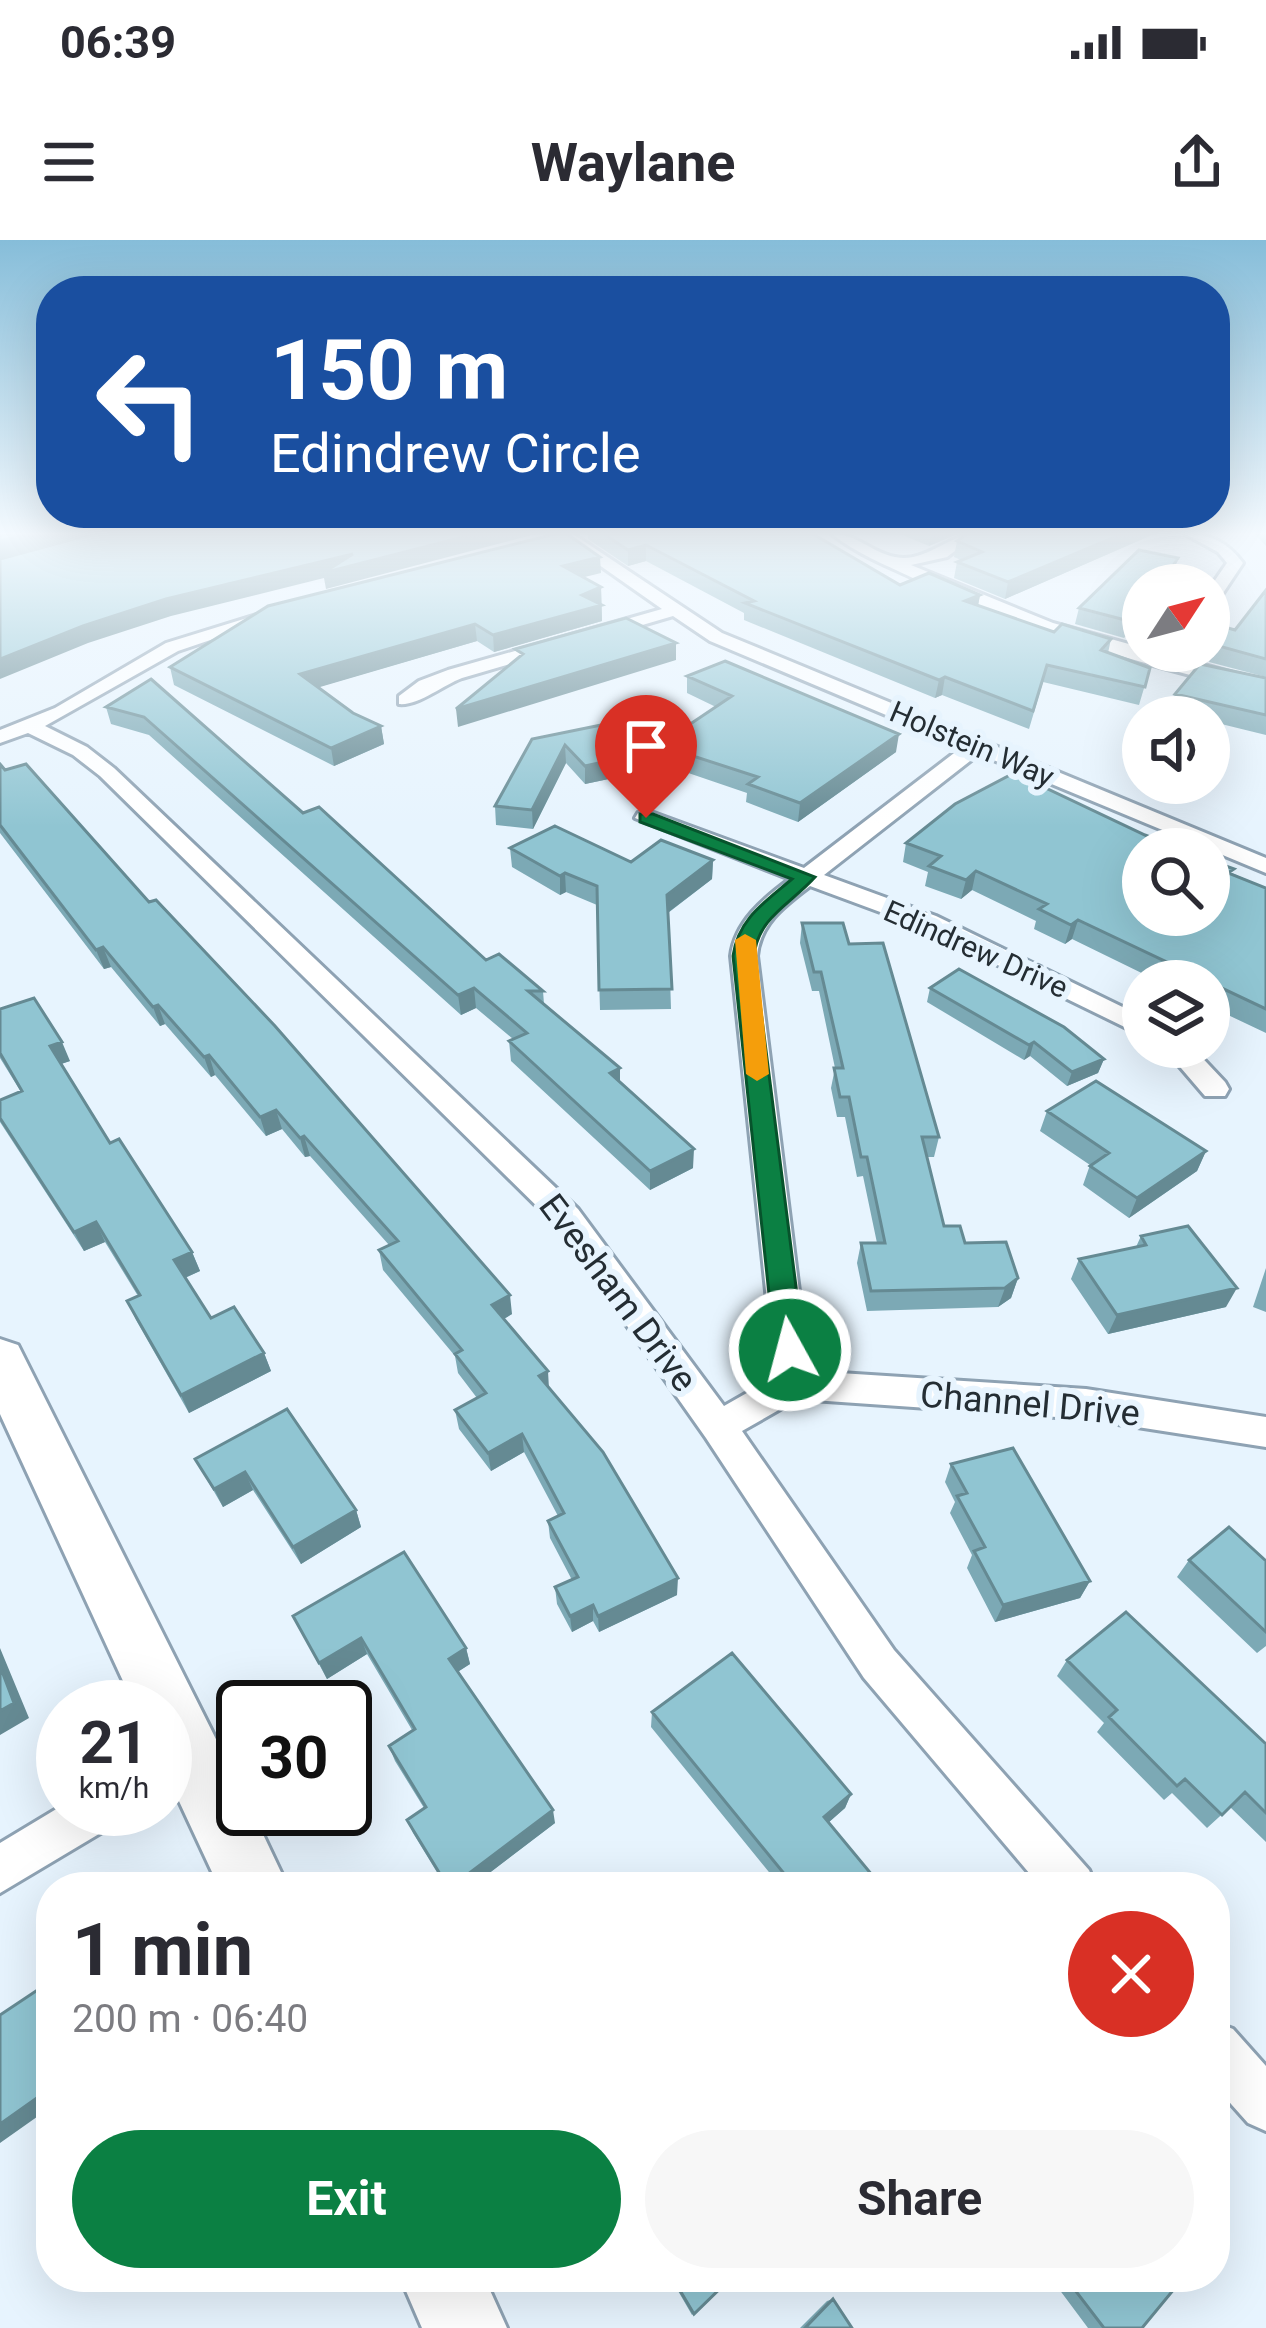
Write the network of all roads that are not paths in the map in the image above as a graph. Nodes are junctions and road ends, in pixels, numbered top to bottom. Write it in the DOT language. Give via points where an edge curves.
graph roads {
  1 [pos="212,631"];
  2 [pos="603,631"];
  3 [pos="707,631"];
  4 [pos="1082,631"];
  5 [pos="1122,644"];
  6 [pos="1213,672"];
  7 [pos="1266,688"];
  8 [pos="406,700"];
  9 [pos="15,731"];
  10 [pos="976,746"];
  11 [pos="646,818"];
  12 [pos="1266,866"];
  13 [pos="805,877"];
  14 [pos="1122,1018"];
  15 [pos="1196,1068"];
  16 [pos="1215,1089"];
  17 [pos="0,1359"];
  18 [pos="794,1384"];
  19 [pos="719,1427"];
  20 [pos="1266,1432"];
  21 [pos="142,1680"];
  22 [pos="192,1785"];
  23 [pos="55,1836"];
  24 [pos="0,1870"];
  25 [pos="245,1872"];
  26 [pos="1059,1872"];
  27 [pos="1230,2064"];
  28 [pos="1266,2104"];
  29 [pos="448,2292"];
  30 [pos="465,2328"];
  1 -- 9 [label="street"];
  2 -- 8 [label="street" via="455,674"];
  3 -- 10 [label="street, Holstein Way"];
  4 -- 5 [label="street"];
  6 -- 7 [label="street"];
  9 -- 19 [label="street, Evesham Drive" via="80,751 107,772 540,1188"];
  10 -- 12 [label="street, Holstein Way"];
  10 -- 13 [label="street"];
  11 -- 13 [label="street, Edindrew Drive"];
  13 -- 14 [label="street, Edindrew Drive" via="944,929"];
  13 -- 18 [label="street" via="756,920 743,956"];
  15 -- 16 [label="street"];
  17 -- 21 [label="main road"];
  18 -- 19 [label="street"];
  18 -- 20 [label="street, Channel Drive" via="1086,1404"];
  19 -- 26 [label="street, Evesham Drive" via="879,1664"];
  22 -- 25 [label="main road"];
  23 -- 24 [label="street"];
  27 -- 28 [label="street"];
  29 -- 30 [label="main road"];
}
